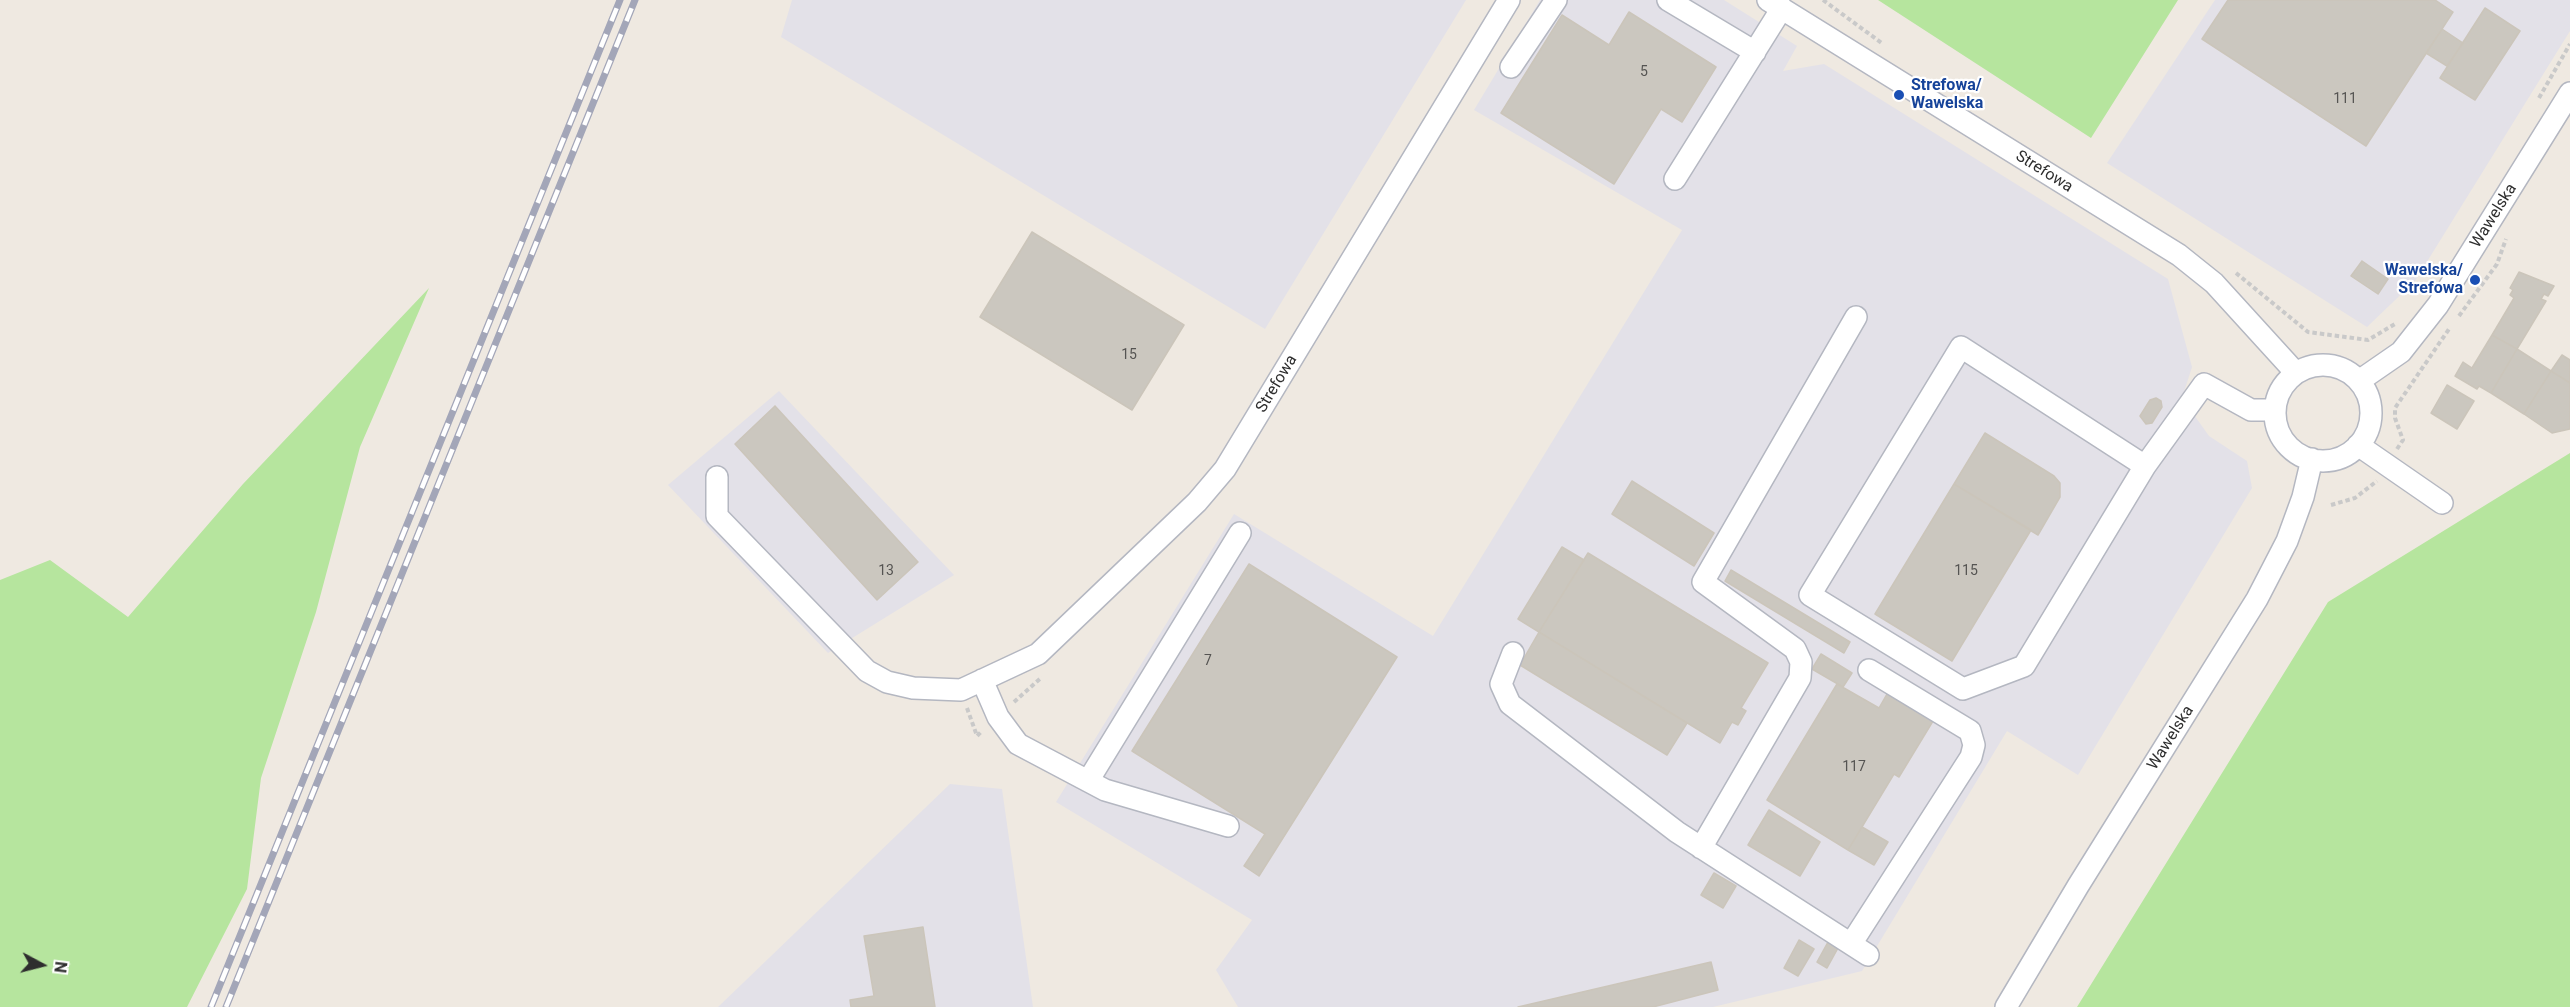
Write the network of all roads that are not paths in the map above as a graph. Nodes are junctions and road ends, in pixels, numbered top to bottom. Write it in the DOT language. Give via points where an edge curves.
graph roads {
  1 [pos="1509,0"];
  2 [pos="1556,0"];
  3 [pos="1668,0"];
  4 [pos="1775,4"];
  5 [pos="1755,52"];
  6 [pos="1511,67"];
  7 [pos="2570,93"];
  8 [pos="1675,179"];
  9 [pos="1856,317"];
  10 [pos="2296,373"];
  11 [pos="2359,381"];
  12 [pos="2275,411"];
  13 [pos="2358,445"];
  14 [pos="2312,459"];
  15 [pos="2145,466"];
  16 [pos="717,477"];
  17 [pos="2442,503"];
  18 [pos="1240,533"];
  19 [pos="1513,653"];
  20 [pos="1869,670"];
  21 [pos="982,680"];
  22 [pos="1088,781"];
  23 [pos="1228,826"];
  24 [pos="1701,848"];
  25 [pos="2006,1007"];
  1 -- 21 [label="street, Strefowa" via="1226,469 1197,502 1038,654"];
  2 -- 6 [label="street"];
  3 -- 5 [label="street"];
  4 -- 5 [label="street"];
  4 -- 10 [label="street, Strefowa" via="2179,255 2214,283"];
  5 -- 8 [label="street"];
  7 -- 11 [label="street, Wawelska" via="2438,305 2401,352"];
  9 -- 24 [label="street" via="1702,582 1795,649 1802,662 1800,678"];
  10 -- 11 [label="street" via="2329,365"];
  10 -- 12 [label="street" via="2284,384"];
  11 -- 13 [label="street" via="2368,398 2370,418"];
  12 -- 14 [label="street" via="2285,442"];
  12 -- 15 [label="street" via="2251,410 2204,384"];
  13 -- 14 [label="street" via="2341,457"];
  13 -- 17 [label="street"];
  14 -- 25 [label="street, Wawelska" via="2287,541 2257,599"];
  15 -- 15 [label="street" via="1961,347 1810,595 1963,689 2024,666"];
  16 -- 21 [label="street, Strefowa" via="717,516 867,671 887,682 913,688 961,690"];
  18 -- 22 [label="street"];
  19 -- 24 [label="street" via="1501,684 1510,704"];
  20 -- 24 [label="street" via="1970,731 1974,746 1859,949"];
  21 -- 22 [label="street" via="998,717 1018,744"];
  22 -- 23 [label="street" via="1105,790"];
}
